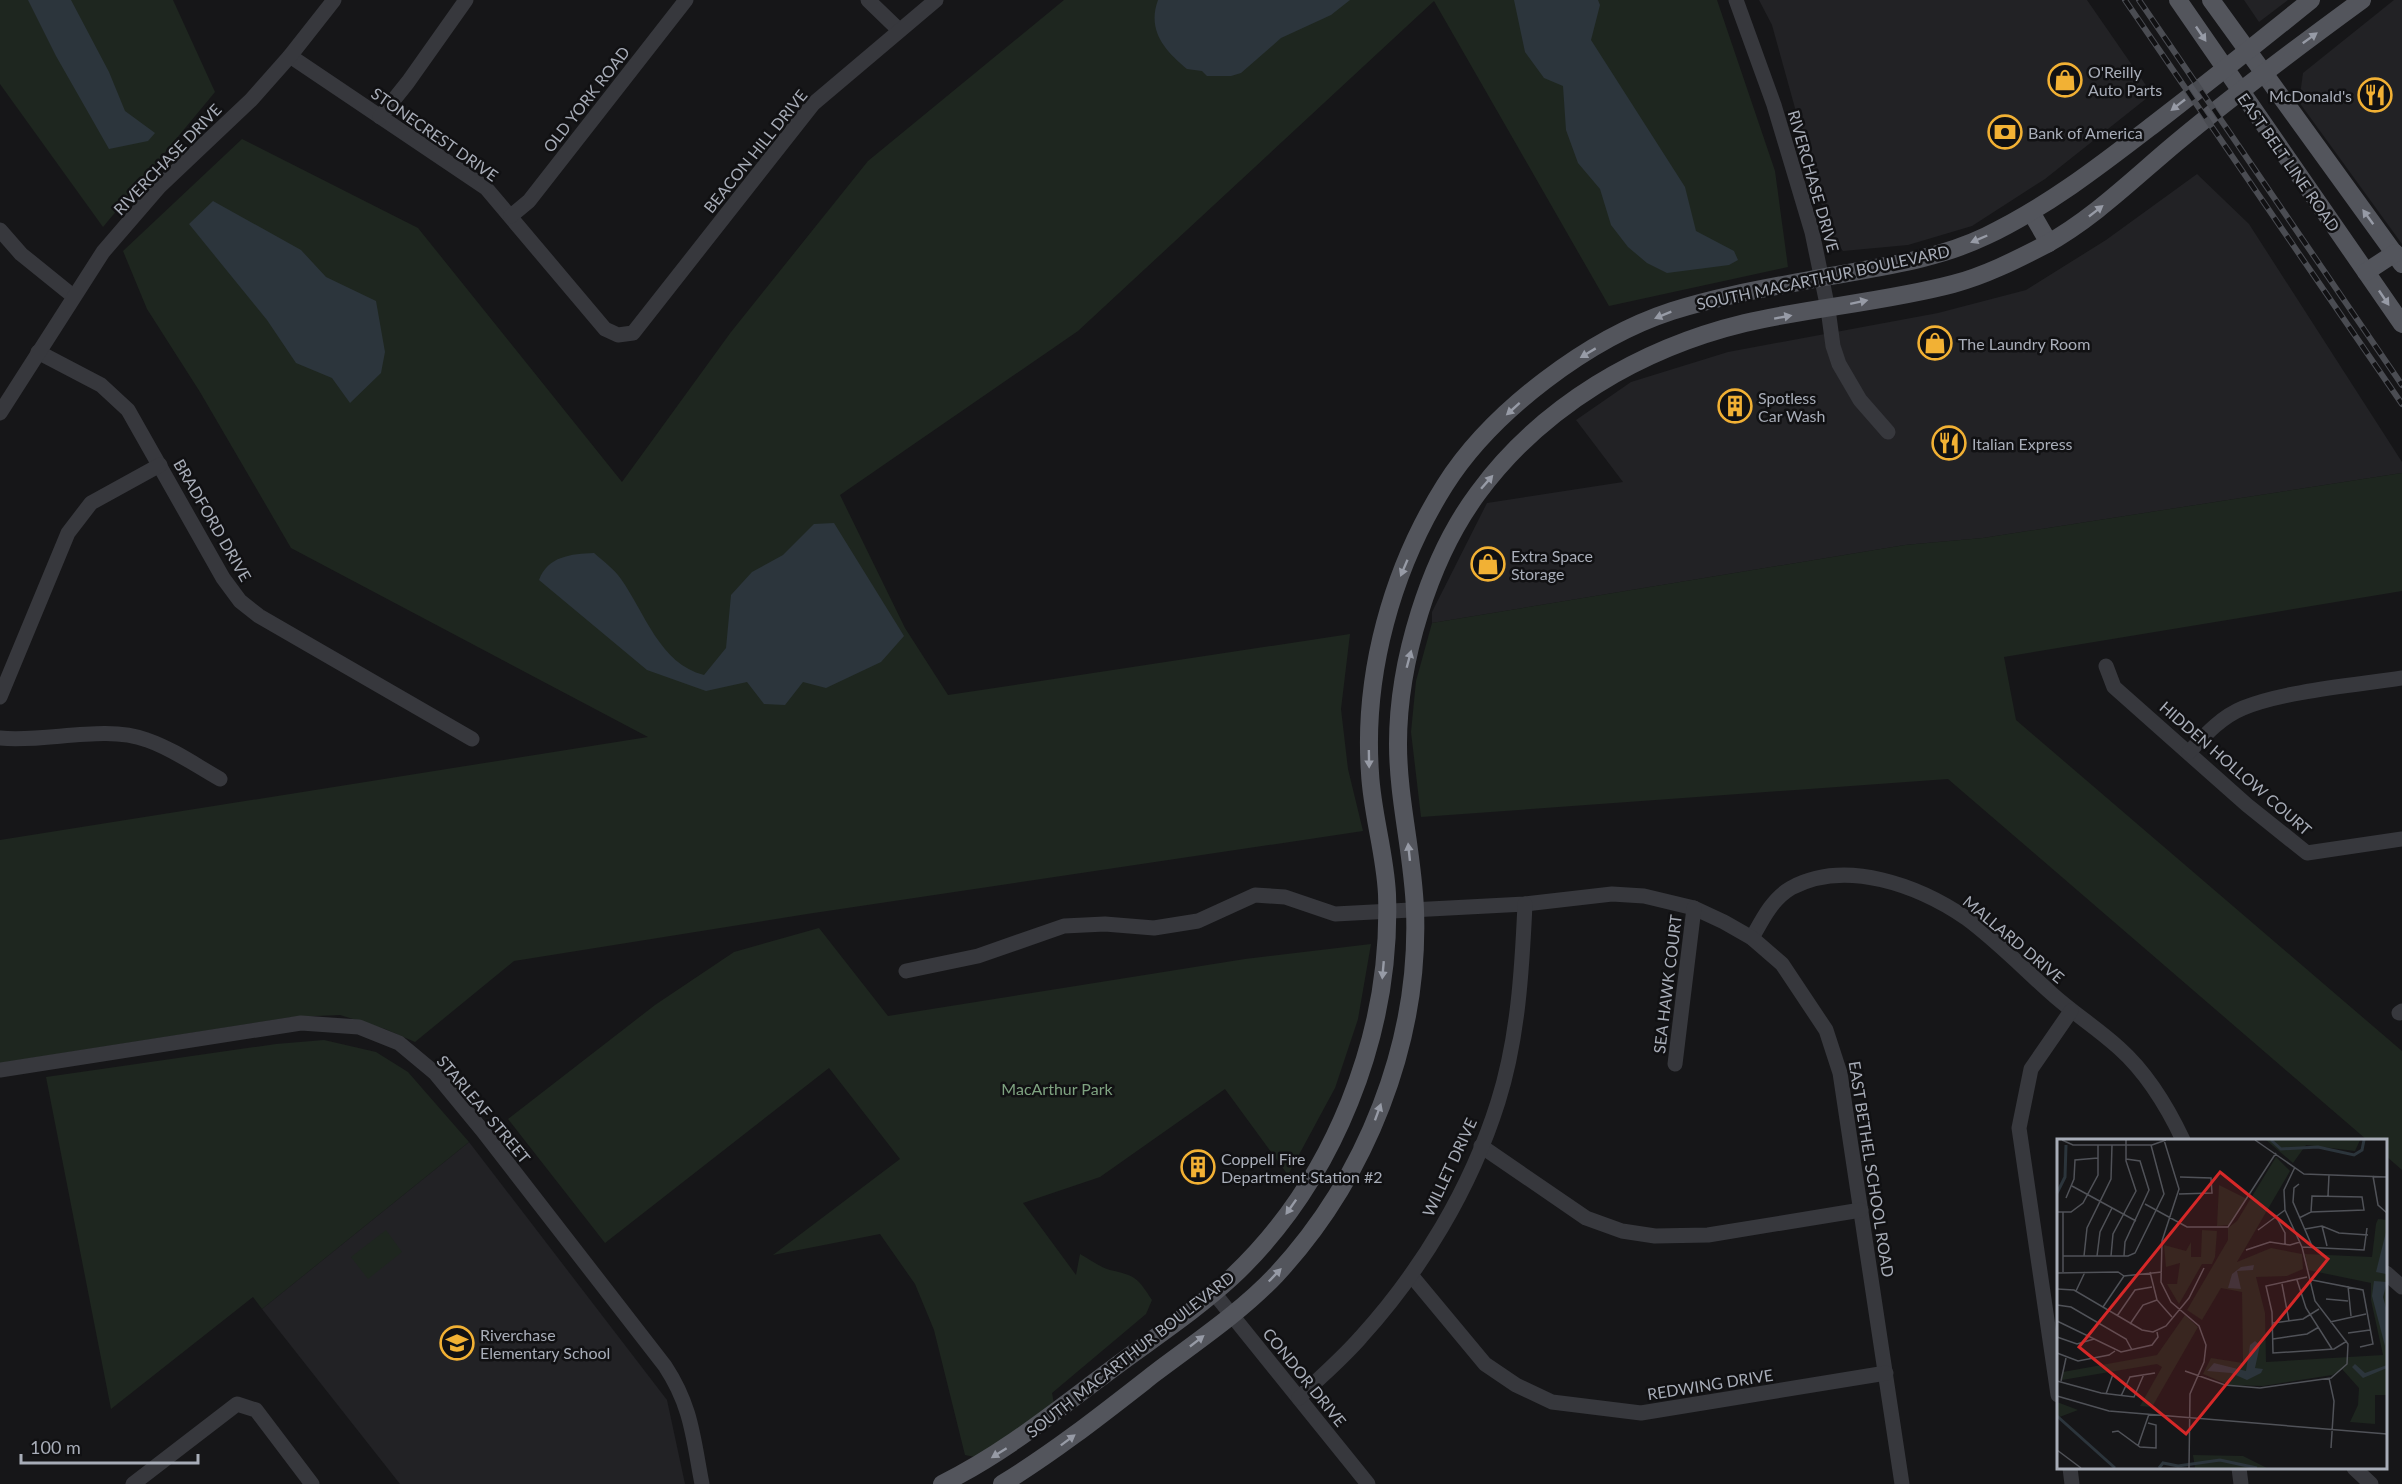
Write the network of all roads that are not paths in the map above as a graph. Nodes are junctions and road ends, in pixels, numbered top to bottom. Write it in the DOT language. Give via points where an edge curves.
graph roads {
  1 [pos="334,0"];
  2 [pos="466,0"];
  3 [pos="686,0"];
  4 [pos="868,0"];
  5 [pos="936,0"];
  6 [pos="1736,0"];
  7 [pos="2178,0"];
  8 [pos="2211,0"];
  9 [pos="2311,0"];
  10 [pos="2362,0"];
  11 [pos="899,30"];
  12 [pos="2247,51"];
  13 [pos="290,56"];
  14 [pos="2224,69"];
  15 [pos="2263,74"];
  16 [pos="2239,92"];
  17 [pos="380,117"];
  18 [pos="2031,212"];
  19 [pos="511,216"];
  20 [pos="0,230"];
  21 [pos="2049,243"];
  22 [pos="2398,259"];
  23 [pos="2366,272"];
  24 [pos="1821,278"];
  25 [pos="73,296"];
  26 [pos="1828,309"];
  27 [pos="2402,324"];
  28 [pos="618,335"];
  29 [pos="38,352"];
  30 [pos="1558,372"];
  31 [pos="1578,397"];
  32 [pos="0,413"];
  33 [pos="1888,432"];
  34 [pos="160,465"];
  35 [pos="2106,666"];
  36 [pos="2402,678"];
  37 [pos="0,697"];
  38 [pos="0,738"];
  39 [pos="472,739"];
  40 [pos="2189,752"];
  41 [pos="220,779"];
  42 [pos="2402,839"];
  43 [pos="1525,904"];
  44 [pos="1694,908"];
  45 [pos="1415,910"];
  46 [pos="1387,911"];
  47 [pos="1752,938"];
  48 [pos="906,971"];
  49 [pos="2071,1011"];
  50 [pos="1675,1064"];
  51 [pos="0,1070"];
  52 [pos="2182,1139"];
  53 [pos="1481,1146"];
  54 [pos="1861,1210"];
  55 [pos="1411,1275"];
  56 [pos="2387,1275"];
  57 [pos="2402,1287"];
  58 [pos="1214,1293"];
  59 [pos="1232,1315"];
  60 [pos="1886,1373"];
  61 [pos="2057,1388"];
  62 [pos="1299,1398"];
  63 [pos="2070,1469"];
  64 [pos="2239,1469"];
  65 [pos="2356,1469"];
  66 [pos="133,1484"];
  67 [pos="312,1484"];
  68 [pos="702,1484"];
  69 [pos="942,1484"];
  70 [pos="1002,1484"];
  71 [pos="1368,1484"];
  72 [pos="1902,1484"];
  73 [pos="2072,1484"];
  74 [pos="2241,1484"];
  75 [pos="2372,1484"];
  1 -- 13 [label="street, RIVERCHASE DRIVE"];
  2 -- 17 [label="street"];
  3 -- 19 [label="street, OLD YORK ROAD" via="529,201"];
  4 -- 11 [label="street"];
  5 -- 11 [label="street, BEACON HILL DRIVE"];
  6 -- 24 [label="street, RIVERCHASE DRIVE" via="1774,105 1812,232"];
  7 -- 14 [label="main road, EAST BELT LINE ROAD, one-way"];
  8 -- 12 [label="main road, EAST BELT LINE ROAD"];
  9 -- 12 [label="main road, SOUTH MACARTHUR BOULEVARD"];
  15 -- 10 [label="main road, SOUTH MACARTHUR BOULEVARD, one-way"];
  11 -- 28 [label="street, BEACON HILL DRIVE" via="813,104 633,333"];
  12 -- 14 [label="main road, SOUTH MACARTHUR BOULEVARD"];
  12 -- 15 [label="main road, EAST BELT LINE ROAD"];
  13 -- 17 [label="street, STONECREST DRIVE"];
  13 -- 25 [label="street, RIVERCHASE DRIVE" via="159,187 103,252"];
  14 -- 16 [label="main road, EAST BELT LINE ROAD"];
  14 -- 18 [label="main road, SOUTH MACARTHUR BOULEVARD, one-way" via="2113,156"];
  15 -- 16 [label="main road, SOUTH MACARTHUR BOULEVARD"];
  22 -- 15 [label="main road, EAST BELT LINE ROAD, one-way"];
  21 -- 16 [label="main road, SOUTH MACARTHUR BOULEVARD, one-way" via="2096,212"];
  16 -- 23 [label="main road, EAST BELT LINE ROAD"];
  17 -- 19 [label="street, STONECREST DRIVE" via="486,188"];
  18 -- 21 [label="main road"];
  18 -- 24 [label="main road, SOUTH MACARTHUR BOULEVARD, one-way" via="1947,252"];
  19 -- 28 [label="street, STONECREST DRIVE" via="605,328"];
  20 -- 25 [label="street" via="29,262"];
  26 -- 21 [label="main road, SOUTH MACARTHUR BOULEVARD, one-way" via="1950,285"];
  22 -- 23 [label="main road"];
  23 -- 27 [label="main road, EAST BELT LINE ROAD, one-way"];
  24 -- 26 [label="street, RIVERCHASE DRIVE"];
  24 -- 30 [label="main road, SOUTH MACARTHUR BOULEVARD, one-way" via="1717,298 1665,313 1605,342"];
  25 -- 29 [label="street, RIVERCHASE DRIVE"];
  31 -- 26 [label="main road, SOUTH MACARTHUR BOULEVARD, one-way" via="1631,365 1688,340 1747,323"];
  26 -- 33 [label="street, RIVERCHASE DRIVE" via="1839,364 1860,399"];
  29 -- 32 [label="street, RIVERCHASE DRIVE"];
  29 -- 34 [label="street, BRADFORD DRIVE" via="81,372 115,396 128,410"];
  30 -- 31 [label="main road"];
  30 -- 46 [label="main road, SOUTH MACARTHUR BOULEVARD, one-way" via="1490,430 1446,483 1394,594 1372,686 1369,730 1370,777"];
  45 -- 31 [label="main road, SOUTH MACARTHUR BOULEVARD, one-way" via="1398,747 1404,677 1426,595 1460,521 1479,491 1527,437"];
  34 -- 37 [label="street" via="91,503 68,533"];
  34 -- 39 [label="street, BRADFORD DRIVE" via="240,601 259,616"];
  35 -- 40 [label="street, HIDDEN HOLLOW COURT" via="2114,687"];
  36 -- 40 [label="street" via="2279,698 2242,708 2212,727"];
  38 -- 41 [label="street" via="87,735 146,739"];
  40 -- 42 [label="street, HIDDEN HOLLOW COURT" via="2307,853"];
  43 -- 44 [label="street, EAST BETHEL SCHOOL ROAD" via="1612,894 1644,896"];
  43 -- 45 [label="street, EAST BETHEL SCHOOL ROAD"];
  43 -- 53 [label="street, WILLET DRIVE" via="1522,974 1513,1031 1498,1101"];
  44 -- 47 [label="street, EAST BETHEL SCHOOL ROAD"];
  44 -- 50 [label="street, SEA HAWK COURT"];
  45 -- 46 [label="street, EAST BETHEL SCHOOL ROAD"];
  59 -- 45 [label="main road, SOUTH MACARTHUR BOULEVARD, one-way" via="1273,1278 1310,1235 1343,1189 1367,1140 1391,1076 1409,1011"];
  46 -- 48 [label="street, EAST BETHEL SCHOOL ROAD" via="1335,914 1285,897 1255,896 1198,921 1155,928 1064,926 978,956"];
  46 -- 58 [label="main road, SOUTH MACARTHUR BOULEVARD, one-way" via="1381,999 1357,1081 1338,1128 1280,1221 1252,1256"];
  47 -- 49 [label="street, MALLARD DRIVE" via="1768,908 1790,888 1823,876 1898,883 1967,919"];
  47 -- 54 [label="street, EAST BETHEL SCHOOL ROAD" via="1782,964 1826,1030 1840,1073"];
  49 -- 52 [label="street, MALLARD DRIVE" via="2118,1047 2143,1073"];
  49 -- 61 [label="street" via="2031,1069 2019,1128"];
  51 -- 68 [label="street, STARLEAF STREET" via="301,1023 359,1027 399,1043 435,1073 482,1130 665,1366 689,1412"];
  53 -- 54 [label="street" via="1586,1218 1622,1232 1708,1235"];
  53 -- 55 [label="street, WILLET DRIVE" via="1446,1219"];
  54 -- 60 [label="street, EAST BETHEL SCHOOL ROAD"];
  55 -- 60 [label="street, REDWING DRIVE" via="1485,1364 1552,1402 1641,1413"];
  55 -- 62 [label="street, WILLET DRIVE" via="1361,1338"];
  56 -- 57 [label="street"];
  58 -- 59 [label="street, CONDOR DRIVE"];
  58 -- 69 [label="main road, SOUTH MACARTHUR BOULEVARD, one-way" via="1002,1452"];
  59 -- 62 [label="street, CONDOR DRIVE"];
  70 -- 59 [label="main road, SOUTH MACARTHUR BOULEVARD, one-way"];
  60 -- 72 [label="street, EAST BETHEL SCHOOL ROAD"];
  62 -- 71 [label="street, CONDOR DRIVE"];
  63 -- 73 [label="street"];
  64 -- 74 [label="street"];
  65 -- 75 [label="street"];
  66 -- 67 [label="street" via="237,1404 256,1410"];
}
